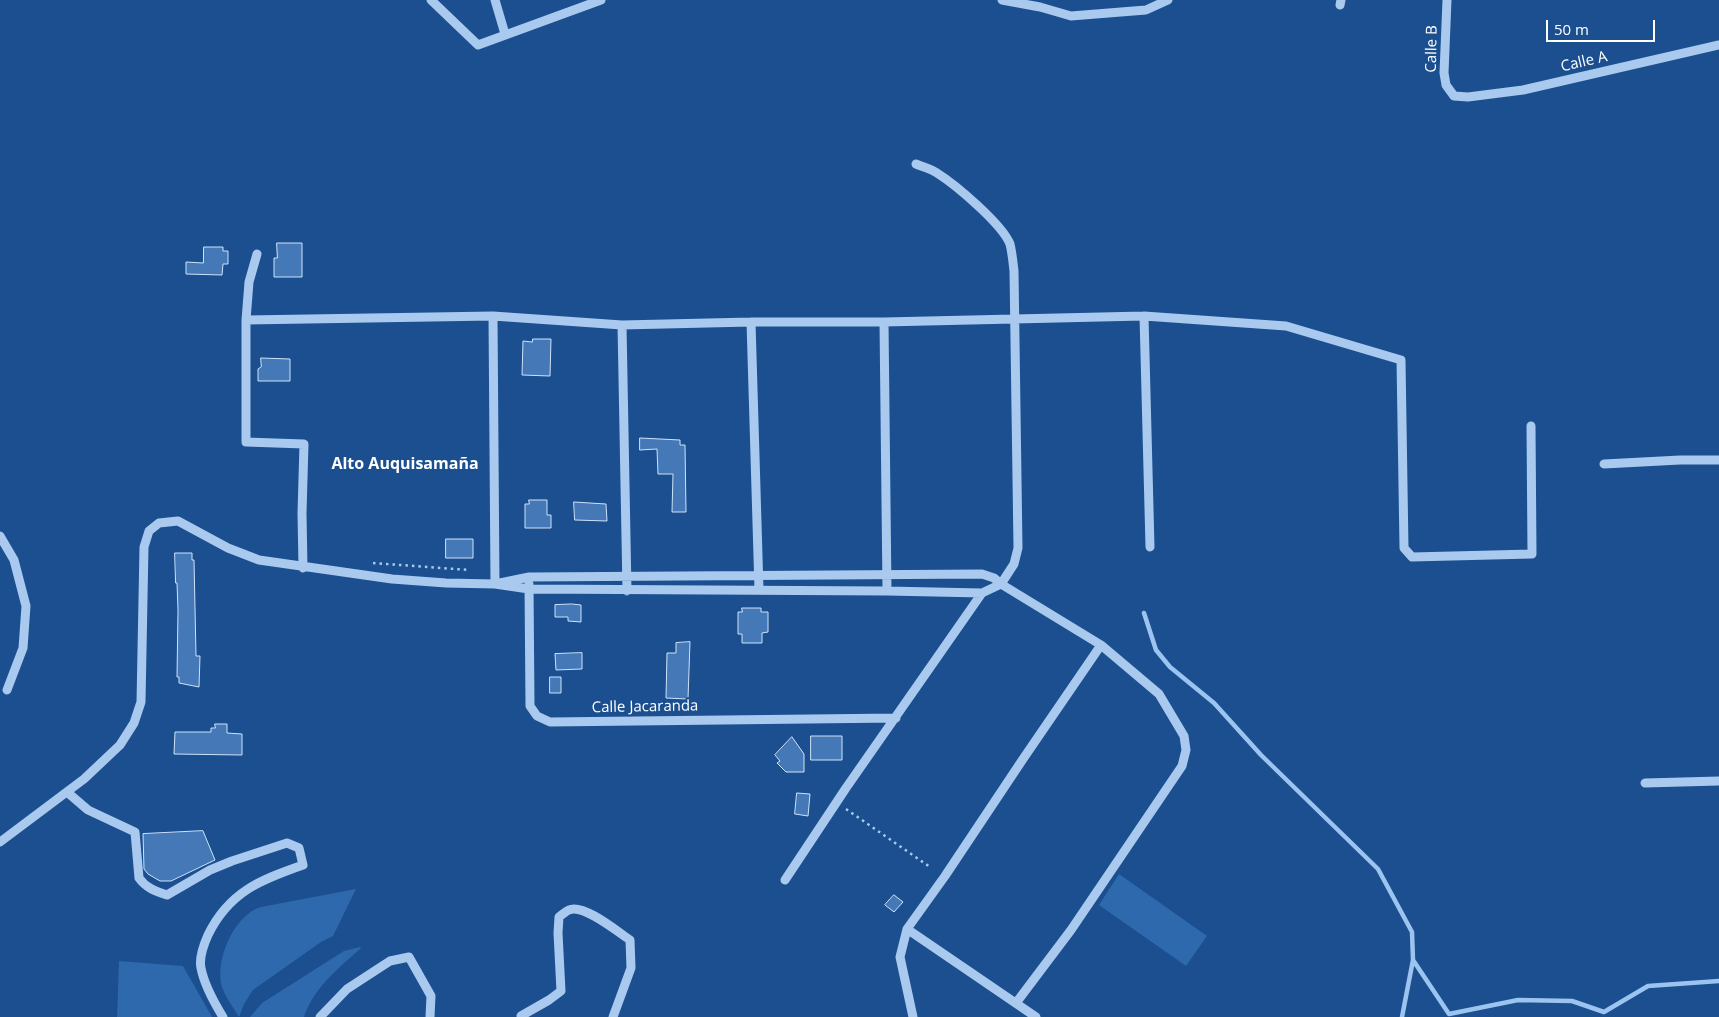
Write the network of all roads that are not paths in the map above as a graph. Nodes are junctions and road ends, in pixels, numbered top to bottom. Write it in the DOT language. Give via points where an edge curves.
graph roads {
  1 [pos="431,0"];
  2 [pos="495,0"];
  3 [pos="601,0"];
  4 [pos="1002,0"];
  5 [pos="1168,0"];
  6 [pos="1447,0"];
  7 [pos="504,34"];
  8 [pos="1719,45"];
  9 [pos="1454,96"];
  10 [pos="916,164"];
  11 [pos="257,254"];
  12 [pos="493,316"];
  13 [pos="1144,316"];
  14 [pos="246,320"];
  15 [pos="1014,320"];
  16 [pos="751,322"];
  17 [pos="884,322"];
  18 [pos="622,325"];
  19 [pos="1531,426"];
  20 [pos="1719,460"];
  21 [pos="1604,464"];
  22 [pos="0,536"];
  23 [pos="1150,547"];
  24 [pos="304,568"];
  25 [pos="886,574"];
  26 [pos="627,576"];
  27 [pos="758,576"];
  28 [pos="529,577"];
  29 [pos="494,584"];
  30 [pos="1001,584"];
  31 [pos="529,589"];
  32 [pos="627,590"];
  33 [pos="759,590"];
  34 [pos="888,591"];
  35 [pos="982,593"];
  36 [pos="1102,645"];
  37 [pos="7,690"];
  38 [pos="896,718"];
  39 [pos="1719,781"];
  40 [pos="1644,783"];
  41 [pos="68,792"];
  42 [pos="0,842"];
  43 [pos="785,880"];
  44 [pos="908,930"];
  45 [pos="1016,1003"];
  46 [pos="521,1016"];
  47 [pos="223,1017"];
  48 [pos="320,1017"];
  49 [pos="430,1017"];
  50 [pos="612,1017"];
  51 [pos="914,1017"];
  52 [pos="1036,1017"];
  1 -- 7 [label="street" via="478,45"];
  2 -- 7 [label="street"];
  3 -- 7 [label="street"];
  4 -- 5 [label="street" via="1071,16 1146,10"];
  6 -- 9 [label="street, Calle B" via="1444,73 1446,85"];
  8 -- 9 [label="street, Calle A" via="1523,90"];
  10 -- 15 [label="street" via="937,173 964,194 994,222 1009,242 1014,271"];
  11 -- 14 [label="street" via="249,282"];
  12 -- 14 [label="street"];
  12 -- 18 [label="street"];
  12 -- 29 [label="street"];
  13 -- 15 [label="street"];
  13 -- 19 [label="street" via="1286,326 1401,360 1404,548 1412,557 1532,554"];
  13 -- 23 [label="street"];
  14 -- 24 [label="street" via="246,442 304,444"];
  15 -- 17 [label="street"];
  15 -- 30 [label="street" via="1018,548 1014,564"];
  16 -- 17 [label="street"];
  16 -- 18 [label="street"];
  16 -- 27 [label="street"];
  17 -- 25 [label="street"];
  18 -- 26 [label="street"];
  20 -- 21 [label="street"];
  22 -- 37 [label="street" via="14,560 26,606 23,648"];
  24 -- 29 [label="street" via="392,579"];
  24 -- 41 [label="street" via="259,560 178,522 160,523 149,531 144,547 141,702 134,723 120,745"];
  25 -- 27 [label="street"];
  25 -- 30 [label="street" via="982,574"];
  25 -- 34 [label="street"];
  26 -- 27 [label="street"];
  26 -- 28 [label="street"];
  26 -- 32 [label="street"];
  27 -- 33 [label="street"];
  28 -- 29 [label="street"];
  28 -- 31 [label="street, Calle Jacaranda"];
  29 -- 31 [label="street"];
  30 -- 35 [label="street"];
  30 -- 36 [label="street"];
  31 -- 32 [label="street"];
  31 -- 38 [label="street, Calle Jacaranda" via="530,706 537,716 550,722"];
  32 -- 33 [label="street"];
  33 -- 34 [label="street"];
  34 -- 35 [label="street"];
  35 -- 38 [label="street"];
  36 -- 44 [label="street"];
  36 -- 45 [label="street" via="1159,694 1184,736 1186,750 1182,766 1142,826"];
  38 -- 43 [label="street"];
  39 -- 40 [label="street"];
  41 -- 42 [label="street"];
  41 -- 47 [label="street" via="88,810 135,832 139,878 152,890 167,895 232,861 287,844 299,848 303,865 269,877 238,894 214,924 204,945 200,967"];
  44 -- 45 [label="street"];
  44 -- 51 [label="street" via="900,957"];
  45 -- 52 [label="street"];
  46 -- 50 [label="street" via="561,991 559,917 570,909 578,909 592,914 630,940 631,968"];
  48 -- 49 [label="street" via="347,989 390,961 410,957 431,996"];
}
